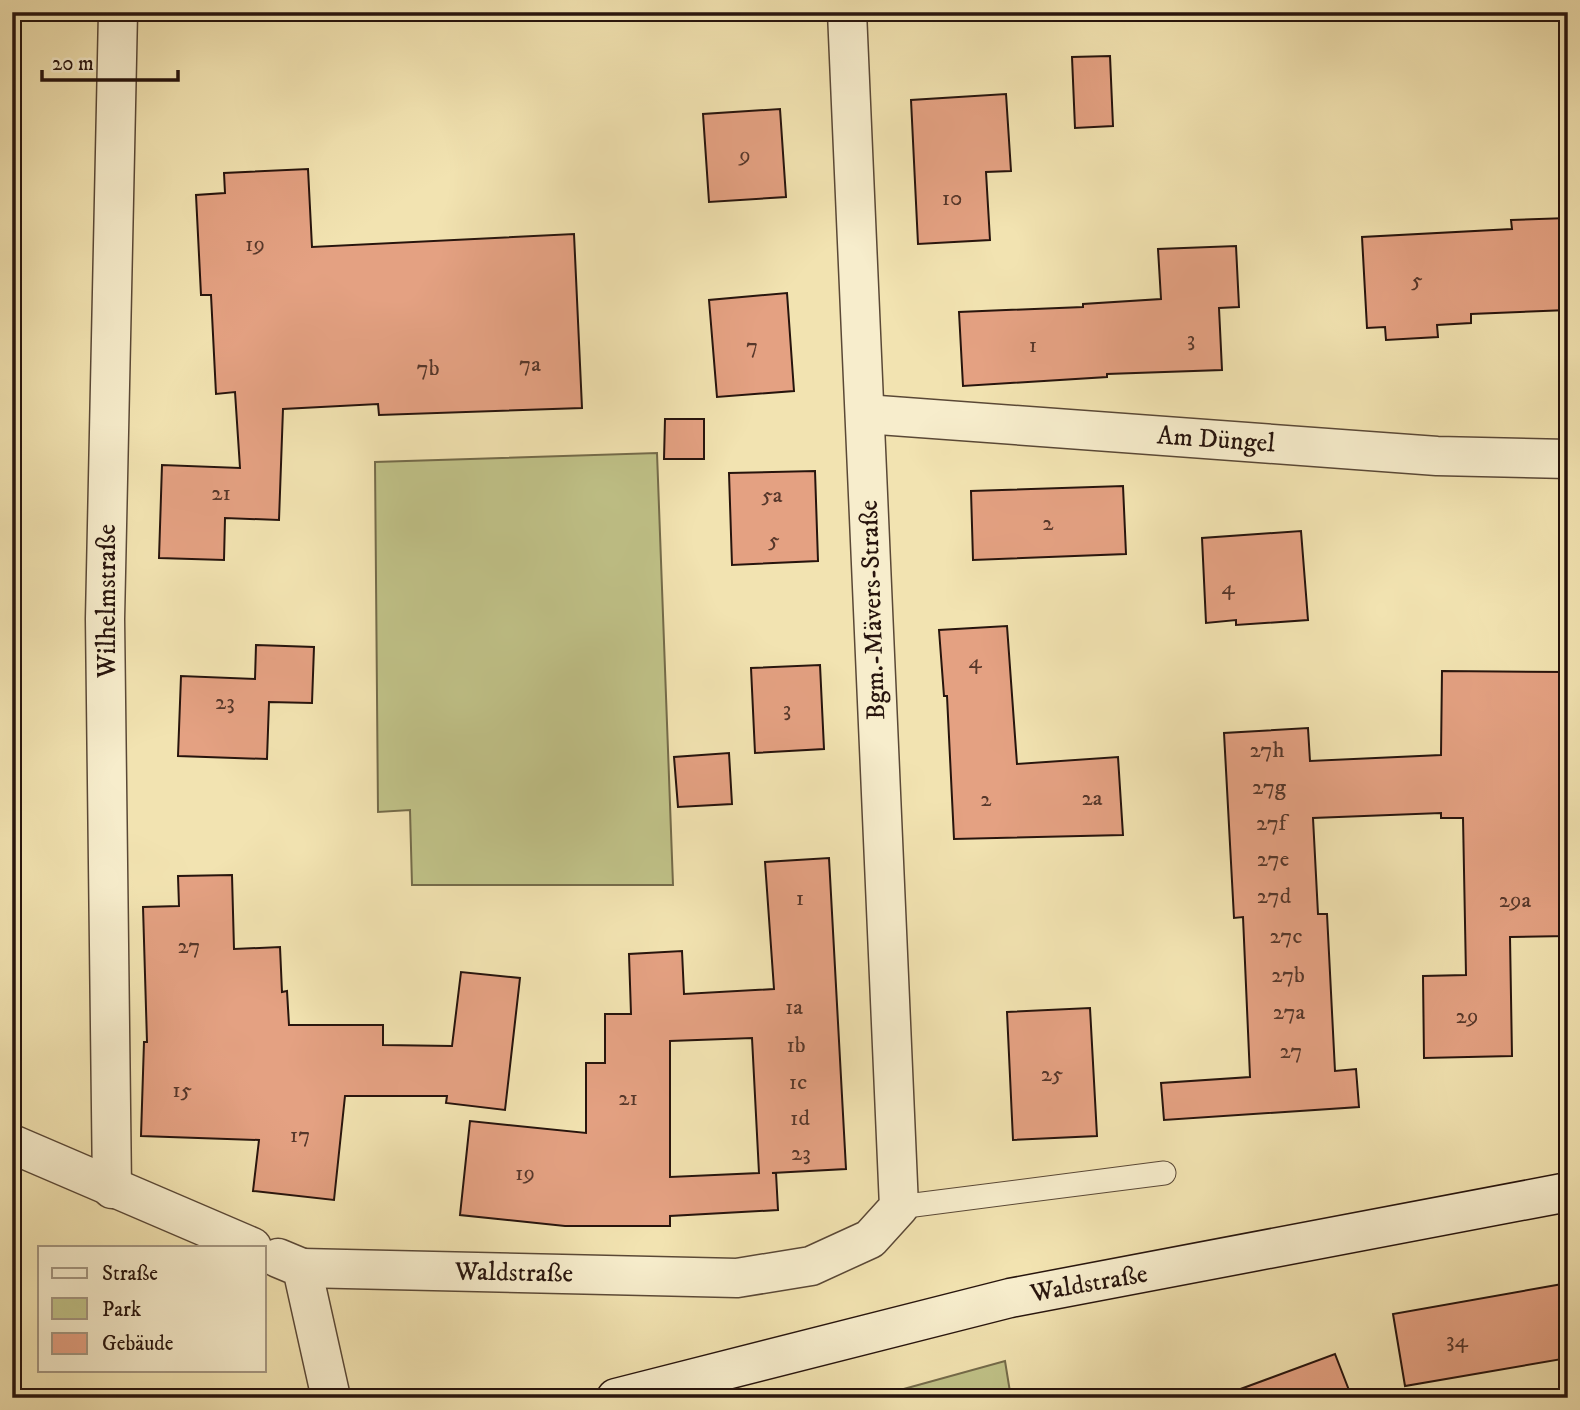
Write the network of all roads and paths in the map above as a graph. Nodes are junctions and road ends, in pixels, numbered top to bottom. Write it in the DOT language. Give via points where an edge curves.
graph roads {
  1 [pos="118,12"];
  2 [pos="847,12"];
  3 [pos="865,414"];
  4 [pos="1568,460"];
  5 [pos="12,1144"];
  6 [pos="1164,1173"];
  7 [pos="112,1189"];
  8 [pos="1568,1192"];
  9 [pos="899,1207"];
  10 [pos="250,1246"];
  11 [pos="266,1253"];
  12 [pos="302,1268"];
  13 [pos="331,1398"];
  14 [pos="616,1398"];
  1 -- 7 [label="street, Wilhelmstraße" via="105,619"];
  2 -- 3 [label="street, Bgm.-Mävers-Straße"];
  3 -- 4 [label="street, Am Düngel" via="1437,456"];
  3 -- 9 [label="street, Bgm.-Mävers-Straße"];
  5 -- 7 [label="street"];
  6 -- 9 [label="lane"];
  7 -- 10 [label="street"];
  8 -- 14 [label="street, Waldstraße" via="1010,1298"];
  9 -- 12 [label="street, Waldstraße" via="870,1239 811,1266 737,1278"];
  11 -- 12 [label="street, Waldstraße"];
  12 -- 13 [label="street"];
}
